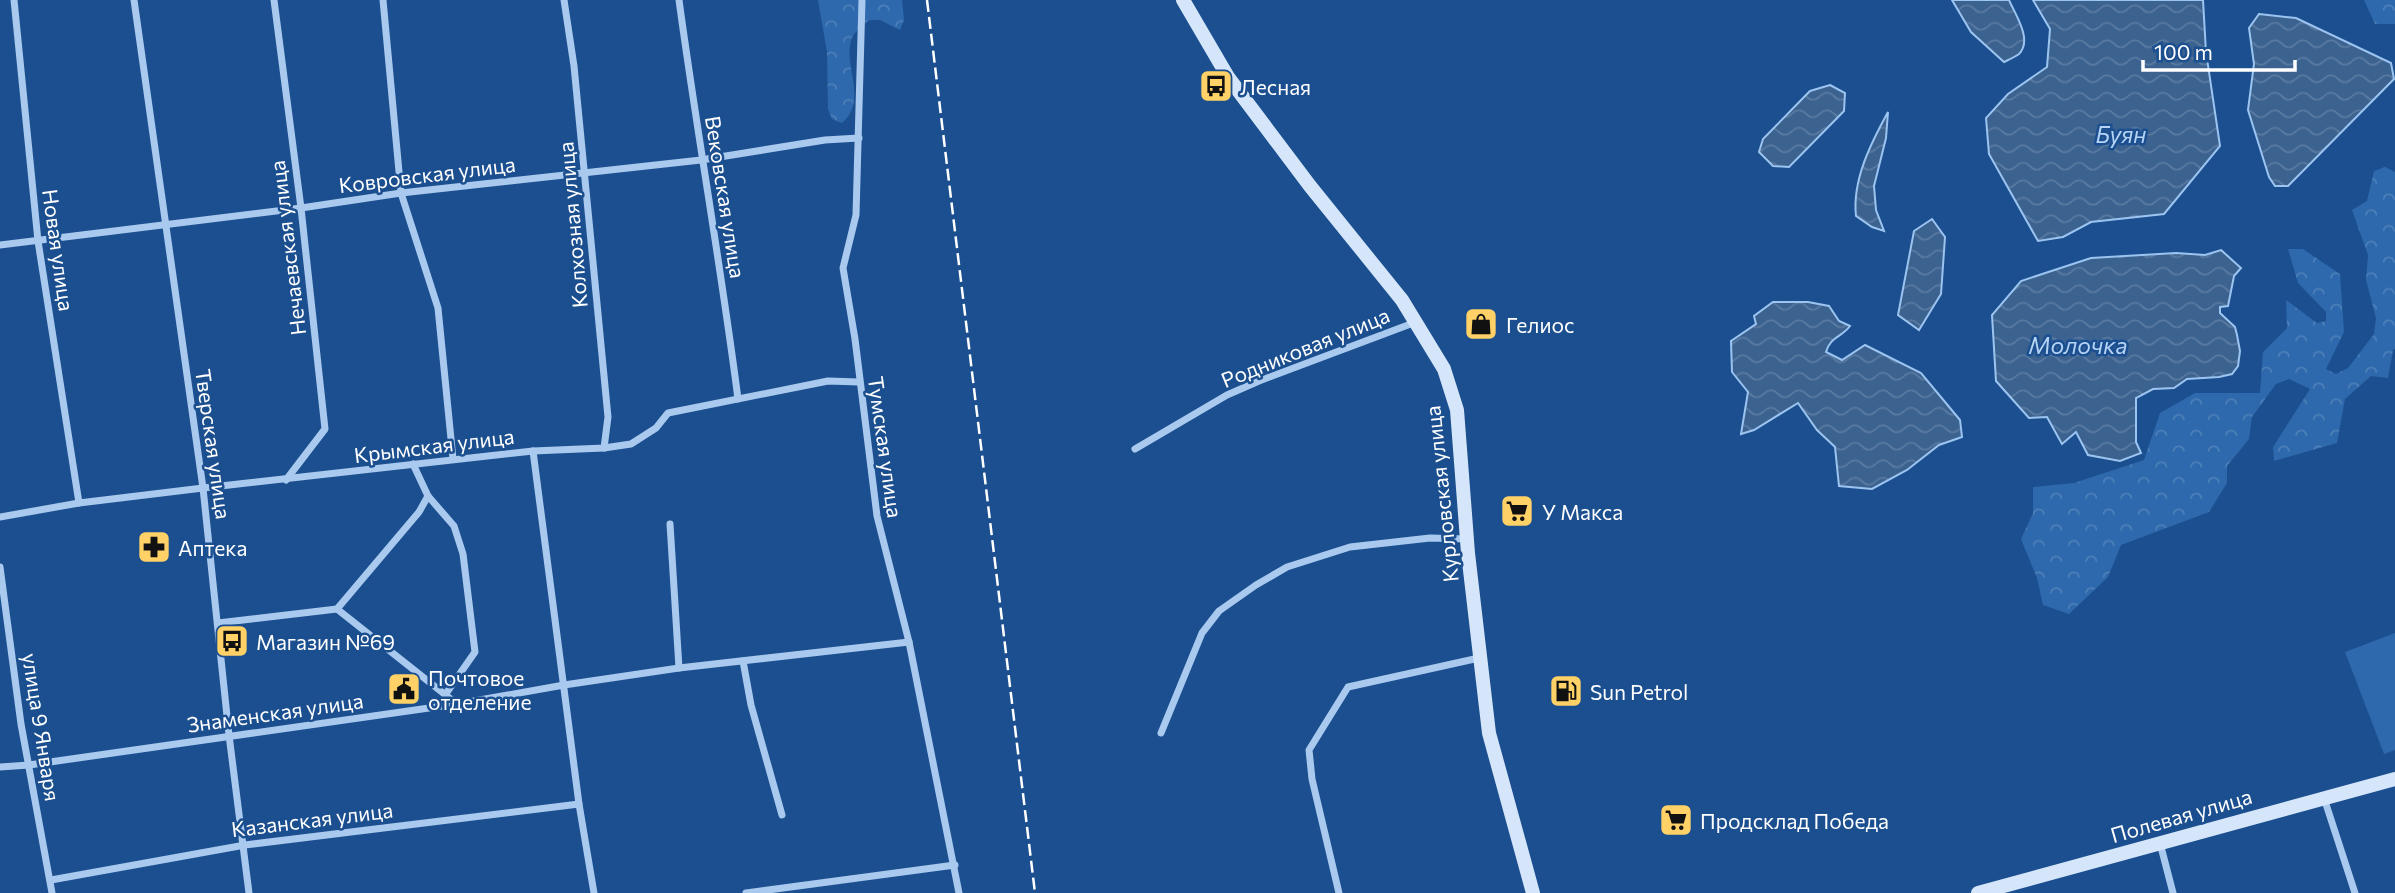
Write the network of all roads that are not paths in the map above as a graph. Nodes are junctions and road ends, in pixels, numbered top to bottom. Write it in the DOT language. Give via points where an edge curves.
graph roads {
  1 [pos="14,0"];
  2 [pos="134,0"];
  3 [pos="274,0"];
  4 [pos="383,0"];
  5 [pos="564,0"];
  6 [pos="679,0"];
  7 [pos="862,0"];
  8 [pos="1183,0"];
  9 [pos="859,138"];
  10 [pos="701,160"];
  11 [pos="584,172"];
  12 [pos="401,193"];
  13 [pos="301,208"];
  14 [pos="166,224"];
  15 [pos="38,241"];
  16 [pos="0,246"];
  17 [pos="1416,322"];
  18 [pos="859,382"];
  19 [pos="738,399"];
  20 [pos="604,448"];
  21 [pos="1135,449"];
  22 [pos="533,451"];
  23 [pos="453,459"];
  24 [pos="413,464"];
  25 [pos="286,480"];
  26 [pos="203,488"];
  27 [pos="428,496"];
  28 [pos="79,503"];
  29 [pos="0,517"];
  30 [pos="670,524"];
  31 [pos="1466,539"];
  32 [pos="0,567"];
  33 [pos="337,609"];
  34 [pos="219,623"];
  35 [pos="909,642"];
  36 [pos="1479,658"];
  37 [pos="743,661"];
  38 [pos="679,668"];
  39 [pos="564,685"];
  40 [pos="445,695"];
  41 [pos="457,704"];
  42 [pos="1161,733"];
  43 [pos="229,735"];
  44 [pos="29,765"];
  45 [pos="0,767"];
  46 [pos="2395,779"];
  47 [pos="2323,797"];
  48 [pos="579,804"];
  49 [pos="782,815"];
  50 [pos="2160,843"];
  51 [pos="245,845"];
  52 [pos="955,865"];
  53 [pos="51,880"];
  54 [pos="52,893"];
  55 [pos="249,893"];
  56 [pos="594,893"];
  57 [pos="748,893"];
  58 [pos="959,893"];
  59 [pos="1339,893"];
  60 [pos="1533,893"];
  61 [pos="1978,893"];
  62 [pos="2173,893"];
  63 [pos="2355,893"];
  1 -- 15 [label="street, Новая улица"];
  2 -- 14 [label="street, Тверская улица"];
  3 -- 13 [label="street, Нечаевская улица"];
  4 -- 12 [label="street"];
  5 -- 11 [label="street, Колхозная улица"];
  6 -- 10 [label="street, Вековская улица"];
  7 -- 9 [label="street, Тумская улица"];
  8 -- 17 [label="main road, Курловская улица" via="1243,98"];
  9 -- 10 [label="street, Ковровская улица"];
  9 -- 18 [label="street, Тумская улица" via="856,215 843,268"];
  10 -- 11 [label="street, Ковровская улица"];
  10 -- 19 [label="street, Вековская улица"];
  11 -- 12 [label="street, Ковровская улица"];
  11 -- 20 [label="street, Колхозная улица" via="608,417"];
  12 -- 13 [label="street, Ковровская улица"];
  12 -- 23 [label="street" via="438,308"];
  13 -- 14 [label="street, Ковровская улица"];
  13 -- 25 [label="street, Нечаевская улица" via="325,429"];
  14 -- 15 [label="street, Ковровская улица"];
  14 -- 26 [label="street, Тверская улица"];
  15 -- 16 [label="street, Ковровская улица"];
  15 -- 28 [label="street, Новая улица"];
  17 -- 21 [label="street, Родниковая улица" via="1227,395"];
  17 -- 31 [label="main road, Курловская улица" via="1444,369 1457,410"];
  18 -- 19 [label="street, Крымская улица" via="828,381"];
  18 -- 35 [label="street, Тумская улица" via="877,516"];
  19 -- 20 [label="street, Крымская улица" via="668,413 656,428 632,444"];
  20 -- 22 [label="street, Крымская улица"];
  22 -- 23 [label="street, Крымская улица"];
  22 -- 39 [label="street"];
  23 -- 24 [label="street, Крымская улица"];
  24 -- 25 [label="street, Крымская улица"];
  24 -- 27 [label="street"];
  25 -- 26 [label="street, Крымская улица"];
  26 -- 28 [label="street, Крымская улица"];
  26 -- 34 [label="street, Тверская улица"];
  27 -- 33 [label="street"];
  27 -- 40 [label="street" via="454,526 463,554 475,652"];
  28 -- 29 [label="street, Крымская улица"];
  30 -- 38 [label="street"];
  31 -- 36 [label="main road, Курловская улица"];
  31 -- 42 [label="street" via="1350,547 1287,567 1256,586 1219,611 1202,633"];
  32 -- 44 [label="street, улица 9 Января"];
  33 -- 34 [label="street"];
  33 -- 40 [label="street"];
  34 -- 43 [label="street, Тверская улица"];
  35 -- 37 [label="street, Знаменская улица"];
  35 -- 52 [label="street, Тумская улица"];
  36 -- 59 [label="street" via="1348,687 1309,750"];
  36 -- 60 [label="main road, Курловская улица" via="1492,749"];
  37 -- 38 [label="street, Знаменская улица"];
  37 -- 49 [label="street"];
  38 -- 39 [label="street, Знаменская улица"];
  39 -- 41 [label="street, Знаменская улица"];
  39 -- 48 [label="street"];
  40 -- 41 [label="street"];
  41 -- 43 [label="street, Знаменская улица"];
  43 -- 44 [label="street, Знаменская улица"];
  43 -- 51 [label="street, Тверская улица"];
  44 -- 45 [label="street, Знаменская улица"];
  44 -- 53 [label="street, улица 9 Января"];
  46 -- 47 [label="main road, Полевая улица"];
  47 -- 50 [label="main road, Полевая улица"];
  47 -- 63 [label="street"];
  48 -- 51 [label="street, Казанская улица"];
  48 -- 56 [label="street"];
  50 -- 61 [label="main road, Полевая улица"];
  50 -- 62 [label="street"];
  51 -- 53 [label="street, Казанская улица"];
  51 -- 55 [label="street, Тверская улица"];
  52 -- 57 [label="street"];
  52 -- 58 [label="street, Тумская улица"];
  53 -- 54 [label="street, улица 9 Января"];
}
